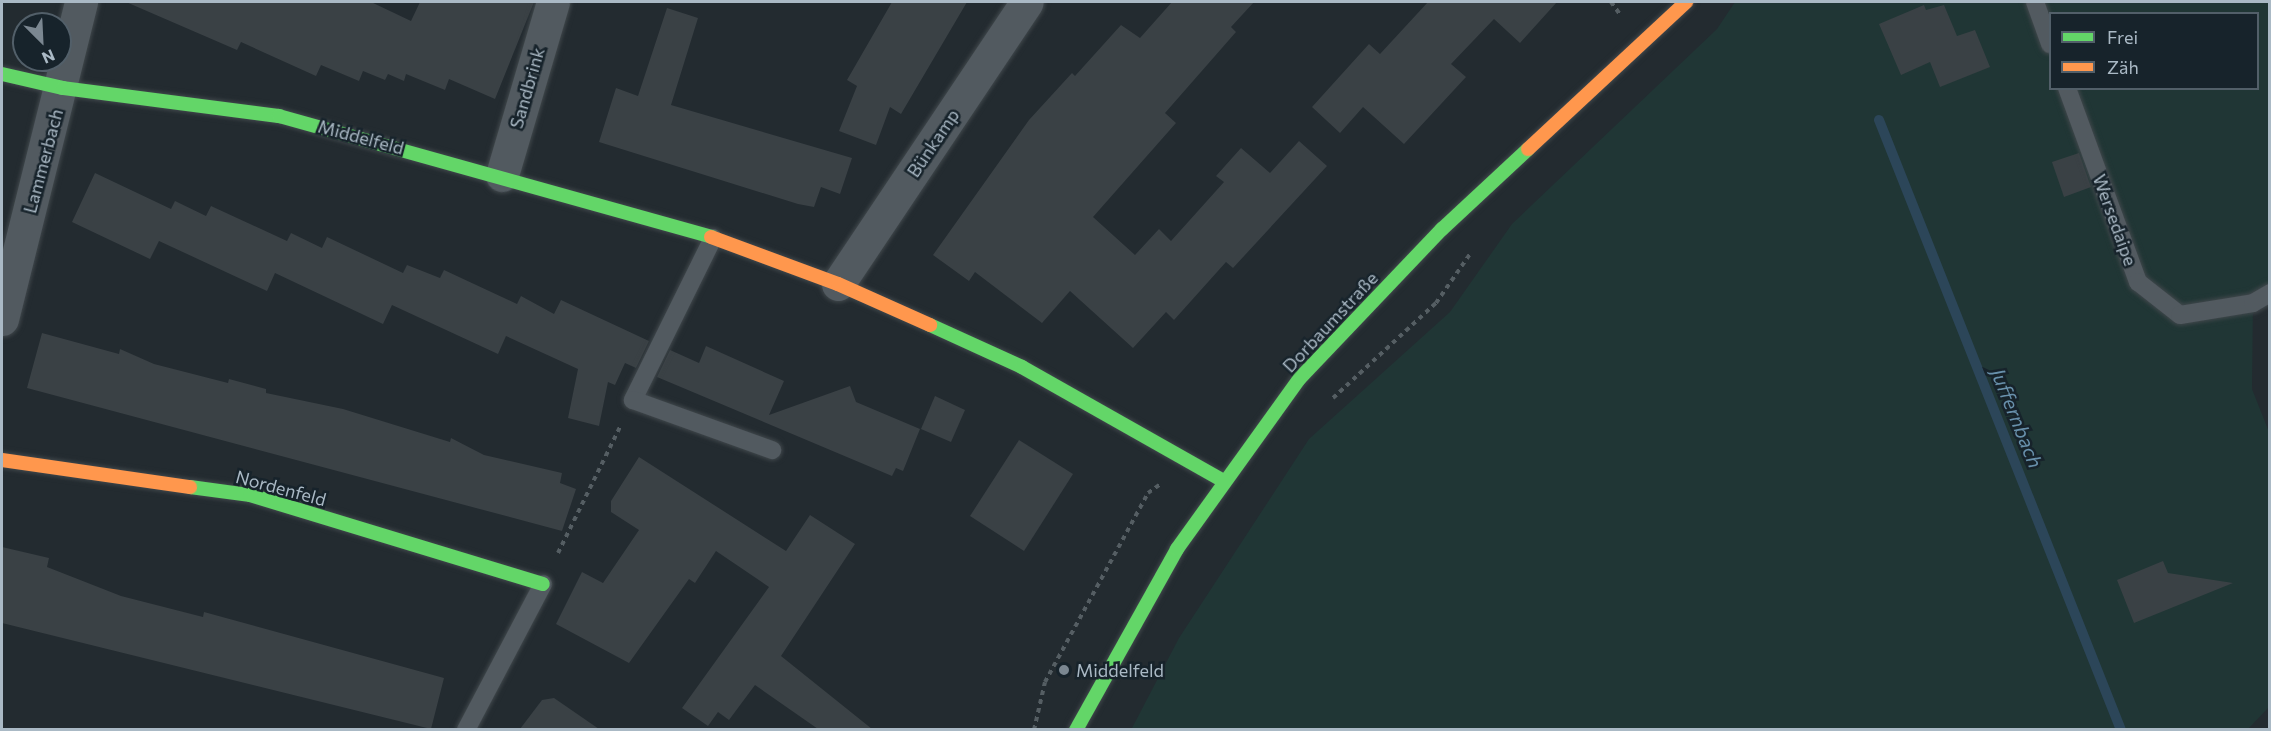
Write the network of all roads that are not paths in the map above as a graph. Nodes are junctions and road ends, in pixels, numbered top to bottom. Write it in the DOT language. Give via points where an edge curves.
graph roads {
  1 [pos="81,2"];
  2 [pos="553,2"];
  3 [pos="1027,2"];
  4 [pos="1686,2"];
  5 [pos="2036,2"];
  6 [pos="2049,41"];
  7 [pos="2,74"];
  8 [pos="63,88"];
  9 [pos="2068,90"];
  10 [pos="502,175"];
  11 [pos="712,238"];
  12 [pos="838,284"];
  13 [pos="2270,293"];
  14 [pos="2,319"];
  15 [pos="772,450"];
  16 [pos="2,460"];
  17 [pos="1222,480"];
  18 [pos="543,584"];
  19 [pos="466,729"];
  20 [pos="1076,729"];
  1 -- 8 [label="street, Lammerbach"];
  2 -- 10 [label="street, Sandbrink"];
  3 -- 12 [label="street, Bünkamp"];
  4 -- 17 [label="street, Dorbaumstraße" via="1442,229 1300,378"];
  5 -- 6 [label="lane"];
  7 -- 8 [label="street, Middelfeld"];
  8 -- 10 [label="street, Middelfeld" via="279,116"];
  8 -- 14 [label="street, Lammerbach"];
  9 -- 13 [label="lane, Wersedaipe" via="2138,282 2180,315 2253,303"];
  10 -- 11 [label="street, Middelfeld"];
  11 -- 12 [label="street, Middelfeld"];
  11 -- 15 [label="lane" via="633,400"];
  12 -- 17 [label="street, Middelfeld" via="1022,367"];
  16 -- 18 [label="street, Nordenfeld" via="250,495"];
  17 -- 20 [label="street, Dorbaumstraße" via="1136,615"];
  18 -- 19 [label="lane"];
}
